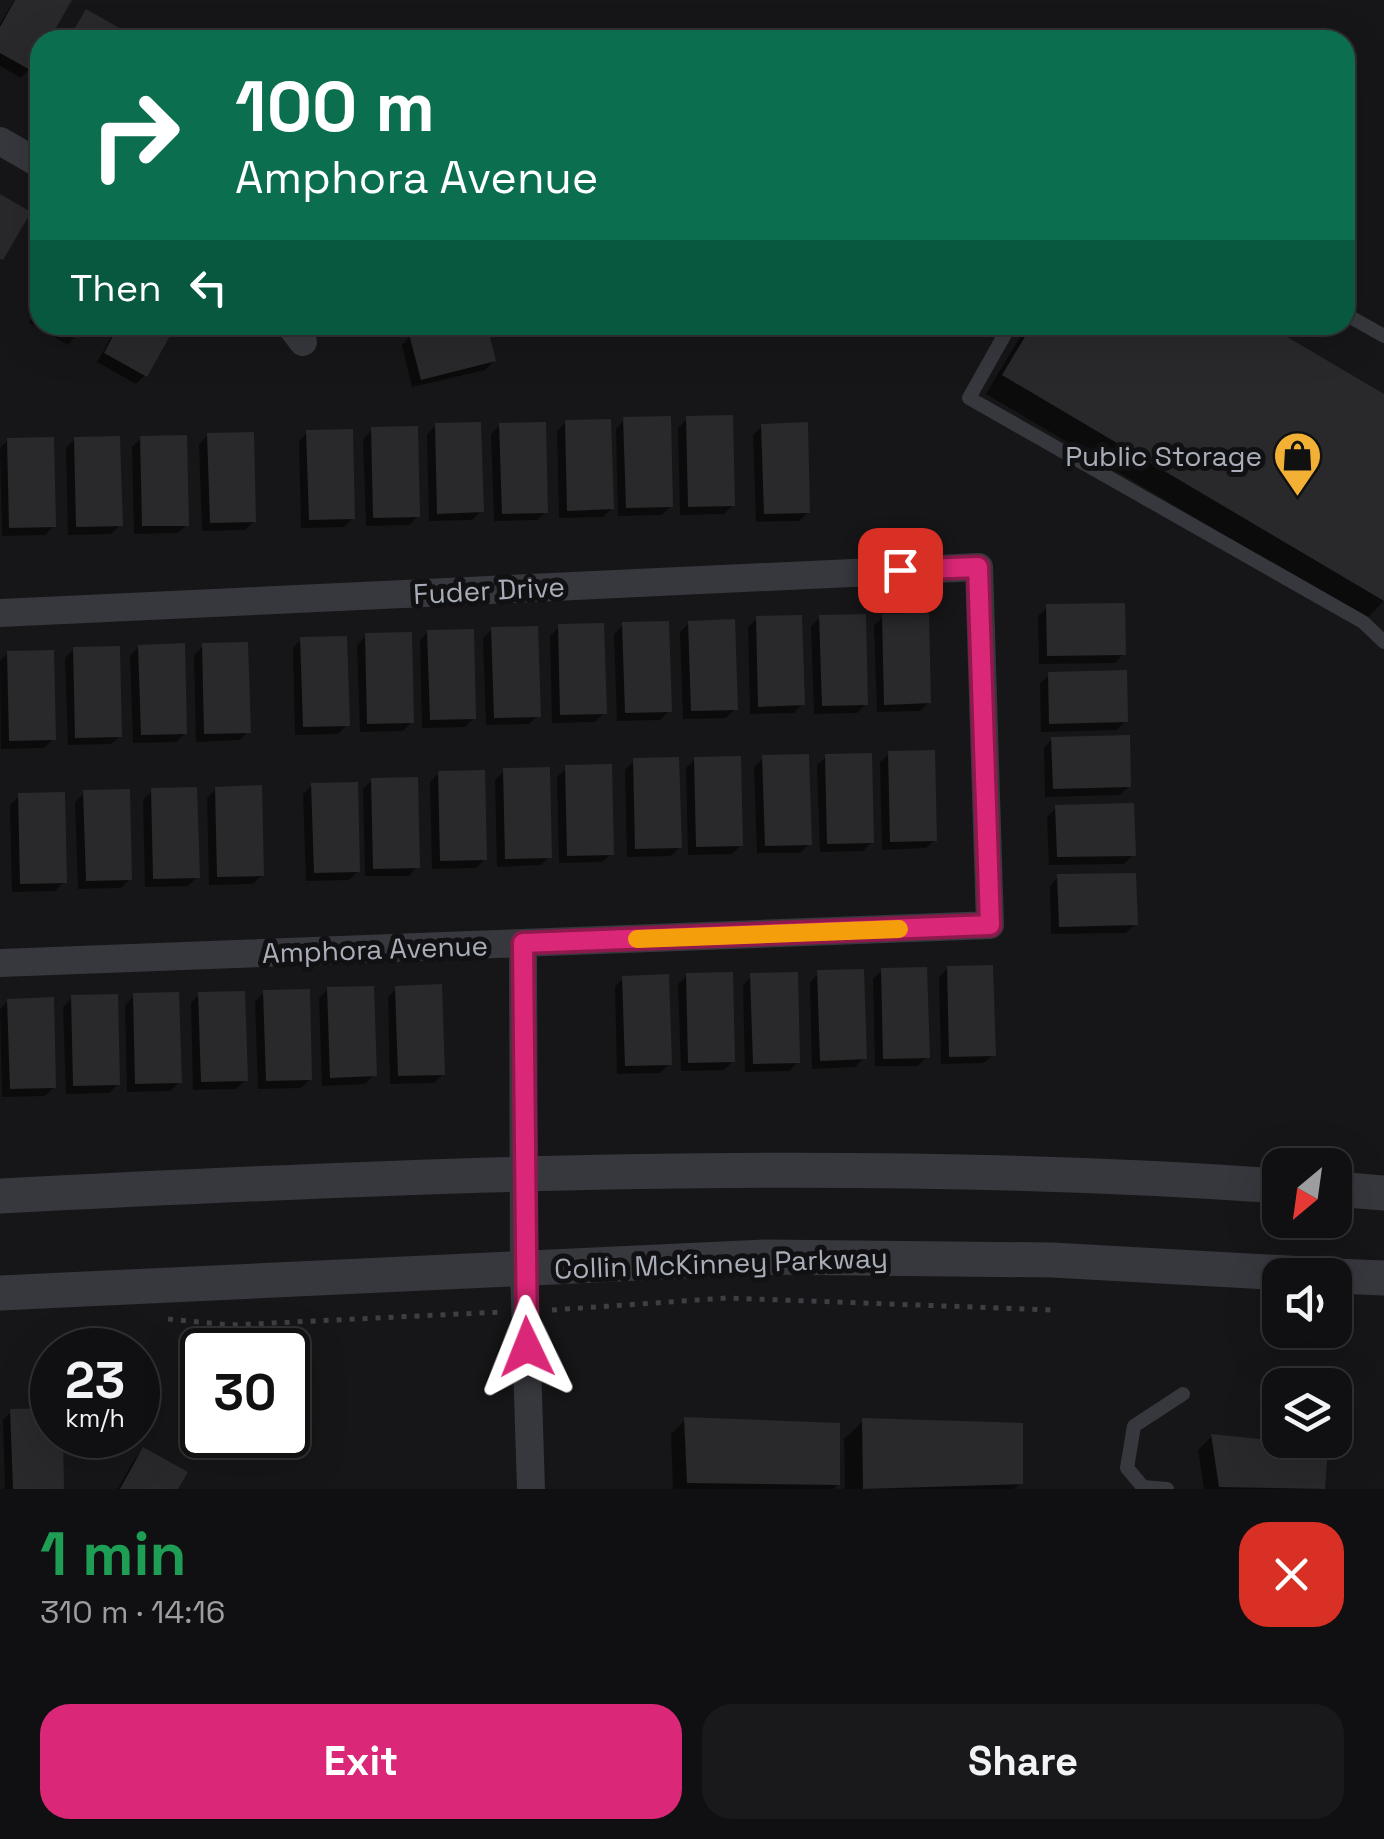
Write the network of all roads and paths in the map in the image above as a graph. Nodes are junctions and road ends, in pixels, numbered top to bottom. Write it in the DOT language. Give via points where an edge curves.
graph roads {
  1 [pos="0,141"];
  2 [pos="30,158"];
  3 [pos="1355,320"];
  4 [pos="1004,335"];
  5 [pos="1384,336"];
  6 [pos="0,613"];
  7 [pos="1384,642"];
  8 [pos="990,925"];
  9 [pos="523,943"];
  10 [pos="0,963"];
  11 [pos="524,1175"];
  12 [pos="1262,1185"];
  13 [pos="1352,1191"];
  14 [pos="1384,1193"];
  15 [pos="0,1196"];
  16 [pos="524,1269"];
  17 [pos="1262,1272"];
  18 [pos="1352,1277"];
  19 [pos="1384,1278"];
  20 [pos="0,1293"];
  21 [pos="1183,1394"];
  22 [pos="531,1489"];
  23 [pos="1166,1489"];
  1 -- 2 [label="street"];
  3 -- 5 [label="lane"];
  4 -- 7 [label="lane" via="969,398 1363,622"];
  6 -- 8 [label="street, Fuder Drive" via="978,567"];
  8 -- 9 [label="street, Amphora Avenue"];
  9 -- 10 [label="street, Amphora Avenue"];
  9 -- 11 [label="street"];
  11 -- 12 [label="street" via="896,1171"];
  11 -- 15 [label="street"];
  11 -- 16 [label="street"];
  13 -- 14 [label="street"];
  16 -- 17 [label="street, Collin McKinney Parkway" via="927,1257"];
  16 -- 20 [label="street, Collin McKinney Parkway"];
  16 -- 22 [label="street"];
  18 -- 19 [label="street"];
  21 -- 23 [label="lane" via="1134,1426 1127,1468 1144,1487"];
}
